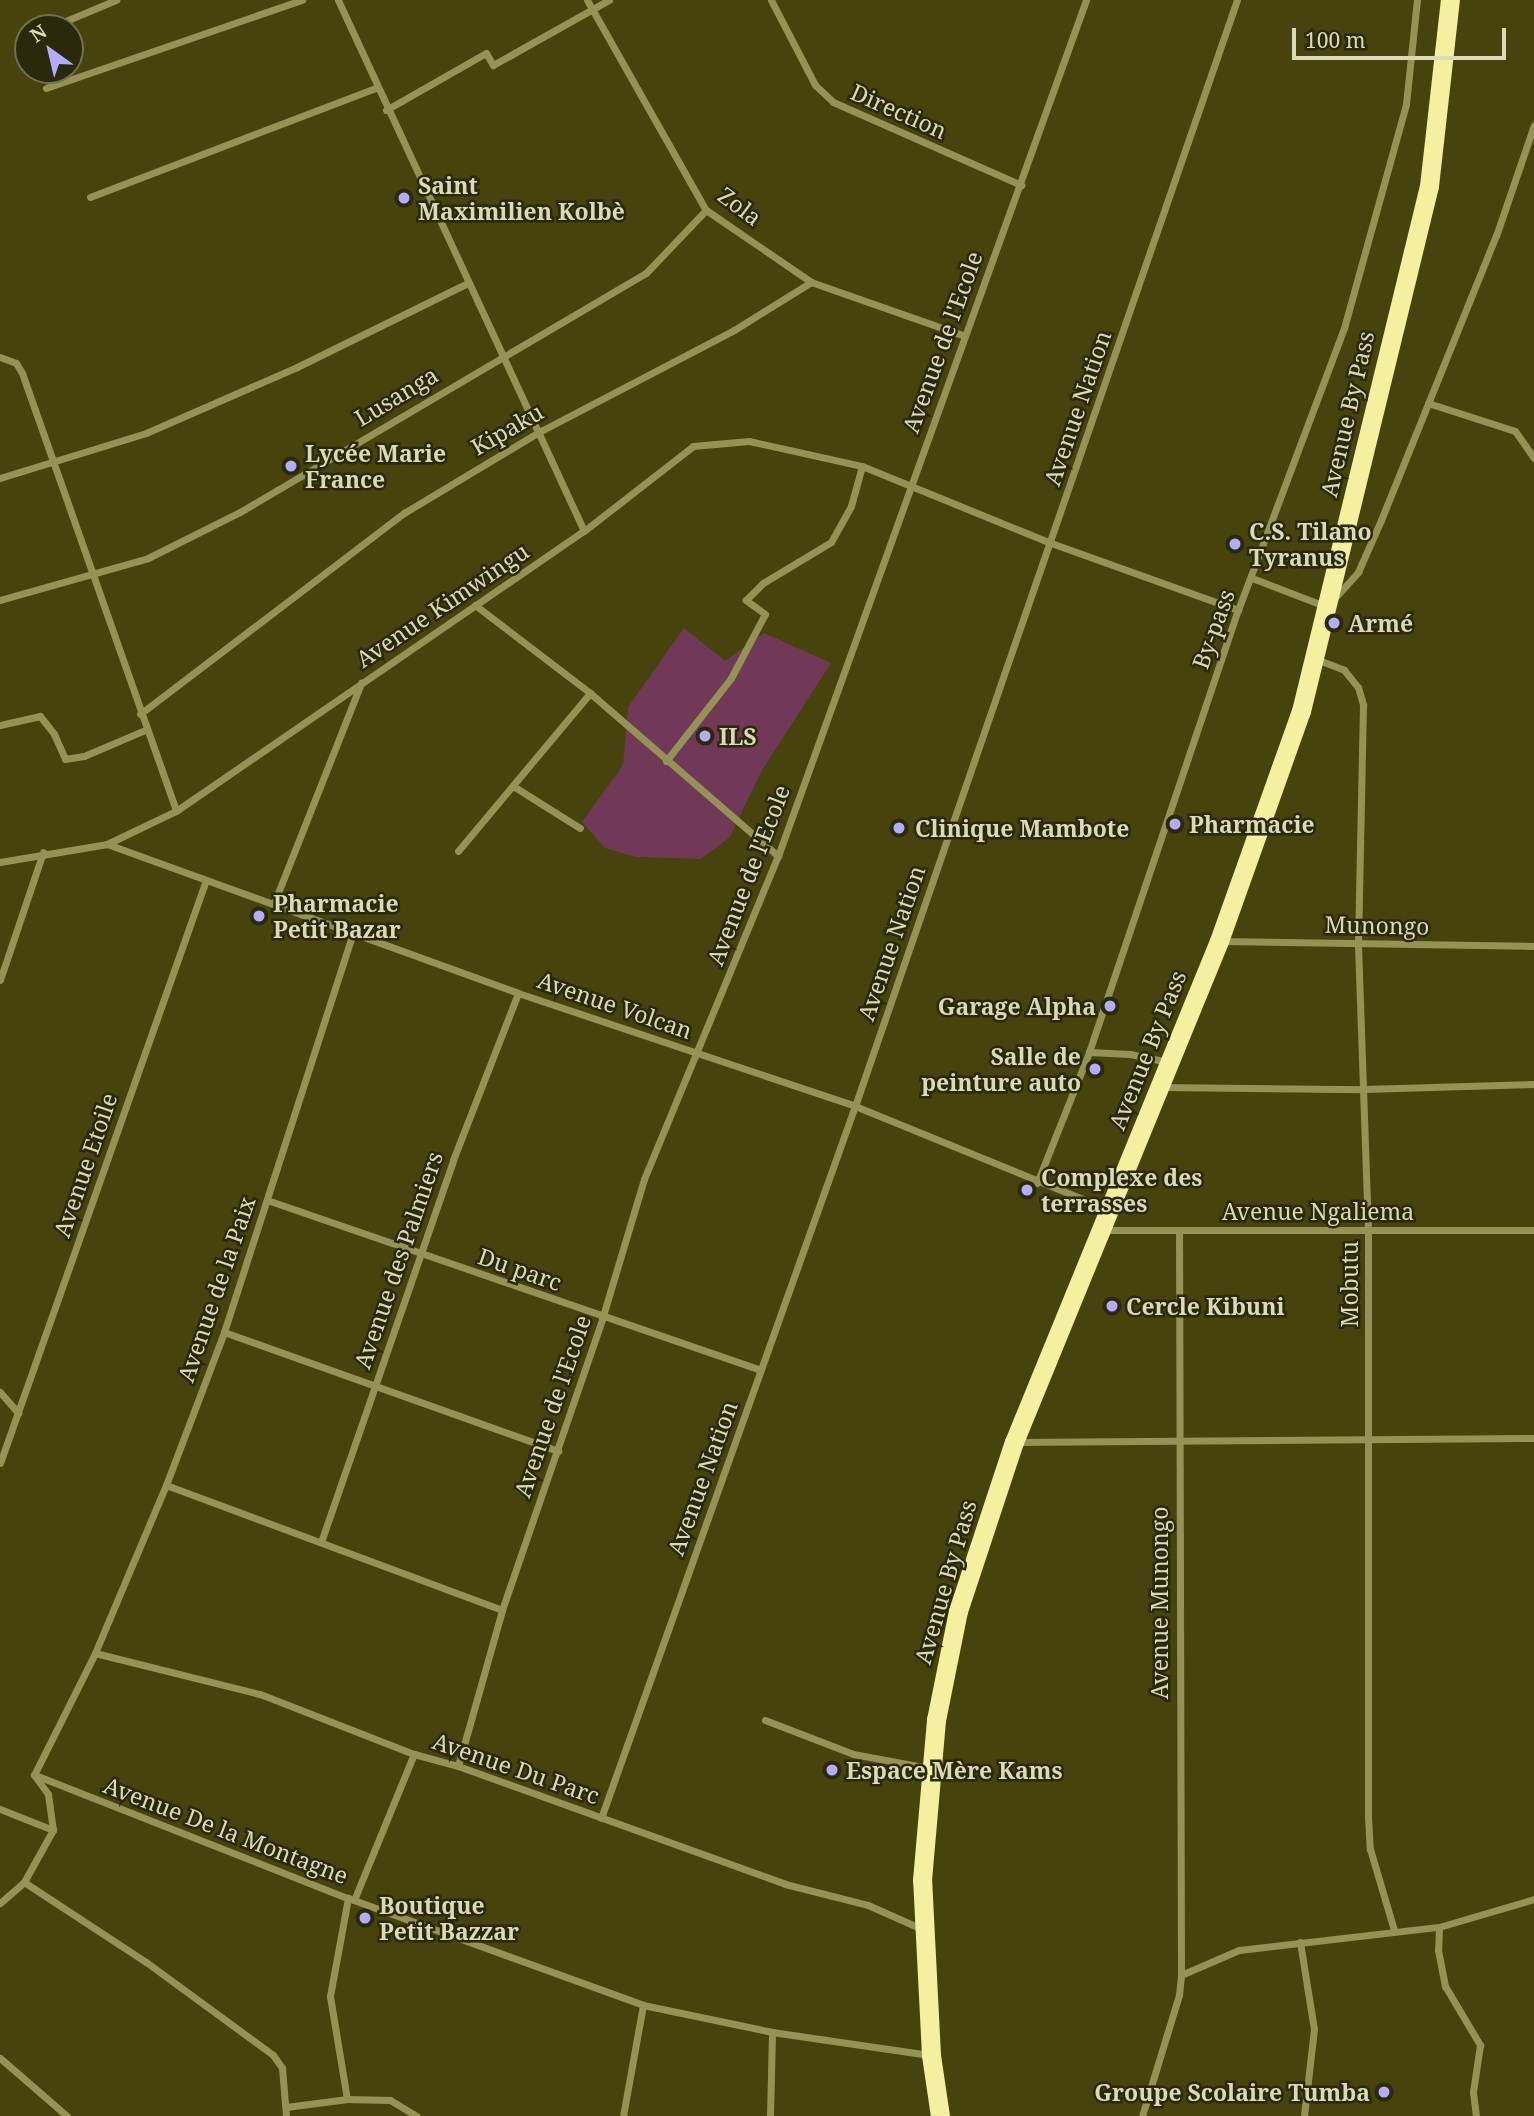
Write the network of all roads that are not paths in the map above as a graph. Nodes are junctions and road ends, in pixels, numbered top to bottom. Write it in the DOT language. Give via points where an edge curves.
graph roads {
  1 [pos="116,0"];
  2 [pos="302,0"];
  3 [pos="338,0"];
  4 [pos="587,0"];
  5 [pos="609,0"];
  6 [pos="771,0"];
  7 [pos="1086,0"];
  8 [pos="1237,0"];
  9 [pos="1417,0"];
  10 [pos="1450,0"];
  11 [pos="592,10"];
  12 [pos="82,14"];
  13 [pos="46,88"];
  14 [pos="375,88"];
  15 [pos="386,110"];
  16 [pos="1534,125"];
  17 [pos="1532,141"];
  18 [pos="1021,185"];
  19 [pos="90,197"];
  20 [pos="706,210"];
  21 [pos="811,282"];
  22 [pos="466,284"];
  23 [pos="965,336"];
  24 [pos="502,356"];
  25 [pos="0,357"];
  26 [pos="1428,403"];
  27 [pos="539,432"];
  28 [pos="1534,458"];
  29 [pos="54,464"];
  30 [pos="862,466"];
  31 [pos="0,478"];
  32 [pos="911,482"];
  33 [pos="584,531"];
  34 [pos="1051,543"];
  35 [pos="93,577"];
  36 [pos="1252,578"];
  37 [pos="0,600"];
  38 [pos="475,605"];
  39 [pos="1327,607"];
  40 [pos="1238,610"];
  41 [pos="1316,659"];
  42 [pos="361,683"];
  43 [pos="590,693"];
  44 [pos="140,714"];
  45 [pos="0,725"];
  46 [pos="145,730"];
  47 [pos="666,761"];
  48 [pos="513,786"];
  49 [pos="176,811"];
  50 [pos="580,828"];
  51 [pos="107,844"];
  52 [pos="458,851"];
  53 [pos="43,852"];
  54 [pos="778,856"];
  55 [pos="0,862"];
  56 [pos="206,880"];
  57 [pos="274,903"];
  58 [pos="353,932"];
  59 [pos="1219,941"];
  60 [pos="1358,945"];
  61 [pos="1534,946"];
  62 [pos="0,979"];
  63 [pos="518,993"];
  64 [pos="1089,1052"];
  65 [pos="699,1054"];
  66 [pos="1168,1062"];
  67 [pos="1534,1084"];
  68 [pos="1158,1087"];
  69 [pos="1364,1089"];
  70 [pos="855,1106"];
  71 [pos="1037,1183"];
  72 [pos="267,1200"];
  73 [pos="1109,1210"];
  74 [pos="1101,1230"];
  75 [pos="1534,1230"];
  76 [pos="1179,1231"];
  77 [pos="1368,1231"];
  78 [pos="421,1255"];
  79 [pos="602,1319"];
  80 [pos="223,1332"];
  81 [pos="761,1370"];
  82 [pos="376,1384"];
  83 [pos="0,1392"];
  84 [pos="18,1413"];
  85 [pos="1367,1438"];
  86 [pos="1534,1438"];
  87 [pos="1014,1442"];
  88 [pos="1179,1442"];
  89 [pos="558,1451"];
  90 [pos="0,1463"];
  91 [pos="166,1485"];
  92 [pos="321,1542"];
  93 [pos="502,1610"];
  94 [pos="96,1653"];
  95 [pos="765,1720"];
  96 [pos="414,1754"];
  97 [pos="458,1766"];
  98 [pos="930,1768"];
  99 [pos="34,1775"];
  100 [pos="0,1809"];
  101 [pos="601,1818"];
  102 [pos="53,1830"];
  103 [pos="24,1882"];
  104 [pos="351,1899"];
  105 [pos="1534,1899"];
  106 [pos="0,1903"];
  107 [pos="1439,1927"];
  108 [pos="922,1929"];
  109 [pos="1394,1930"];
  110 [pos="1300,1942"];
  111 [pos="1181,1975"];
  112 [pos="643,2005"];
  113 [pos="772,2032"];
  114 [pos="931,2055"];
  115 [pos="0,2058"];
  116 [pos="347,2099"];
  117 [pos="286,2112"];
  118 [pos="67,2116"];
  119 [pos="417,2116"];
  120 [pos="622,2116"];
  121 [pos="770,2116"];
  122 [pos="940,2116"];
  123 [pos="1142,2116"];
  124 [pos="1304,2116"];
  125 [pos="1476,2116"];
  1 -- 12 [label="street"];
  2 -- 13 [label="street"];
  3 -- 14 [label="street"];
  4 -- 11 [label="street, Zola"];
  5 -- 11 [label="street"];
  6 -- 18 [label="street, Direction" via="808,73 833,102"];
  7 -- 18 [label="street, Avenue de l'Ecole"];
  8 -- 34 [label="street, Avenue Nation"];
  9 -- 36 [label="street, By-pass" via="1406,104 1390,173 1344,328"];
  10 -- 39 [label="highway, Avenue By Pass" via="1429,186"];
  11 -- 15 [label="street" via="493,65 486,52"];
  11 -- 20 [label="street, Zola"];
  14 -- 15 [label="street"];
  14 -- 19 [label="street"];
  15 -- 22 [label="street"];
  16 -- 17 [label="street"];
  17 -- 26 [label="street"];
  18 -- 23 [label="street, Avenue de l'Ecole"];
  20 -- 21 [label="street, Zola"];
  20 -- 24 [label="street, Lusanga" via="646,273"];
  21 -- 23 [label="street, Zola"];
  21 -- 27 [label="street, Kipaku" via="734,330"];
  22 -- 24 [label="street"];
  22 -- 29 [label="street" via="159,428"];
  23 -- 32 [label="street, Avenue de l'Ecole"];
  24 -- 27 [label="street"];
  24 -- 35 [label="street, Lusanga" via="240,512 148,558"];
  25 -- 29 [label="street" via="16,363 22,373"];
  26 -- 28 [label="street" via="1515,431"];
  26 -- 39 [label="street" via="1358,572"];
  27 -- 33 [label="street"];
  27 -- 44 [label="street, Kipaku" via="404,513"];
  29 -- 31 [label="street"];
  29 -- 35 [label="street"];
  30 -- 32 [label="street, Avenue Kimwingu"];
  30 -- 33 [label="street, Avenue Kimwingu" via="749,441 693,446"];
  30 -- 47 [label="street" via="852,506 831,542 763,583 746,600 765,614 732,678"];
  32 -- 34 [label="street, Avenue Kimwingu"];
  32 -- 54 [label="street, Avenue de l'Ecole"];
  33 -- 38 [label="street, Avenue Kimwingu"];
  34 -- 40 [label="street, Avenue Kimwingu"];
  34 -- 70 [label="street, Avenue Nation"];
  35 -- 37 [label="street, Lusanga"];
  35 -- 44 [label="street"];
  36 -- 39 [label="street"];
  36 -- 40 [label="street, By-pass"];
  38 -- 42 [label="street, Avenue Kimwingu"];
  38 -- 43 [label="street"];
  39 -- 41 [label="highway, Avenue By Pass"];
  40 -- 64 [label="street, By-pass"];
  41 -- 59 [label="highway, Avenue By Pass" via="1282,772"];
  41 -- 60 [label="street, Mobutu" via="1345,670 1358,687 1363,705"];
  42 -- 49 [label="street, Avenue Kimwingu"];
  42 -- 57 [label="street"];
  43 -- 47 [label="street"];
  43 -- 48 [label="street"];
  44 -- 46 [label="street"];
  45 -- 46 [label="street" via="40,716 65,759 84,757"];
  46 -- 49 [label="street"];
  47 -- 54 [label="street"];
  48 -- 50 [label="street"];
  48 -- 52 [label="street"];
  49 -- 51 [label="street, Avenue Kimwingu"];
  51 -- 53 [label="street, Avenue Kimwingu"];
  51 -- 56 [label="street, Avenue Volcan"];
  53 -- 55 [label="street, Avenue Kimwingu"];
  53 -- 62 [label="street"];
  54 -- 65 [label="street, Avenue de l'Ecole"];
  56 -- 57 [label="street, Avenue Volcan"];
  56 -- 84 [label="street, Avenue Etoile"];
  57 -- 58 [label="street, Avenue Volcan"];
  58 -- 63 [label="street, Avenue Volcan"];
  58 -- 72 [label="street, Avenue de la Paix"];
  59 -- 60 [label="street, Munongo"];
  59 -- 66 [label="highway, Avenue By Pass"];
  60 -- 61 [label="street, Munongo"];
  60 -- 69 [label="street, Mobutu"];
  63 -- 65 [label="street, Avenue Volcan"];
  63 -- 78 [label="street, Avenue des Palmiers"];
  64 -- 66 [label="street"];
  64 -- 71 [label="street, By-pass"];
  65 -- 70 [label="street, Avenue Volcan"];
  65 -- 79 [label="street, Avenue de l'Ecole" via="644,1179"];
  66 -- 68 [label="highway, Avenue By Pass"];
  67 -- 69 [label="street"];
  68 -- 69 [label="street"];
  68 -- 73 [label="highway, Avenue By Pass"];
  69 -- 77 [label="street, Mobutu"];
  70 -- 71 [label="street, Avenue Volcan"];
  70 -- 81 [label="street, Avenue Nation"];
  71 -- 73 [label="street, Avenue Volcan"];
  72 -- 78 [label="street, Du parc"];
  72 -- 80 [label="street, Avenue de la Paix"];
  73 -- 74 [label="highway, Avenue By Pass"];
  74 -- 76 [label="street, Avenue Ngaliema"];
  74 -- 87 [label="highway, Avenue By Pass"];
  75 -- 77 [label="street, Avenue Ngaliema"];
  76 -- 77 [label="street, Avenue Ngaliema"];
  76 -- 88 [label="street, Avenue Munongo"];
  77 -- 85 [label="street, Mobutu"];
  78 -- 79 [label="street, Du parc"];
  78 -- 82 [label="street, Avenue des Palmiers"];
  79 -- 81 [label="street, Du parc"];
  79 -- 89 [label="street, Avenue de l'Ecole"];
  80 -- 82 [label="street"];
  80 -- 91 [label="street, Avenue de la Paix"];
  81 -- 101 [label="street, Avenue Nation"];
  82 -- 89 [label="street"];
  82 -- 92 [label="street, Avenue des Palmiers"];
  83 -- 84 [label="street"];
  84 -- 90 [label="street, Avenue Etoile"];
  85 -- 86 [label="street"];
  85 -- 88 [label="street"];
  85 -- 109 [label="street, Mobutu" via="1368,1816 1370,1849"];
  87 -- 88 [label="street"];
  87 -- 98 [label="highway, Avenue By Pass" via="958,1611"];
  88 -- 111 [label="street, Avenue Munongo"];
  89 -- 93 [label="street, Avenue de l'Ecole"];
  91 -- 92 [label="street"];
  91 -- 94 [label="street, Avenue de la Paix"];
  92 -- 93 [label="street"];
  93 -- 97 [label="street, Avenue de l'Ecole"];
  94 -- 96 [label="street, Avenue Du Parc" via="260,1695"];
  94 -- 99 [label="street, Avenue de la Paix"];
  95 -- 98 [label="street" via="853,1754"];
  96 -- 97 [label="street, Avenue Du Parc"];
  96 -- 104 [label="street"];
  97 -- 101 [label="street, Avenue Du Parc"];
  98 -- 108 [label="highway, Avenue By Pass"];
  99 -- 102 [label="street" via="48,1794"];
  99 -- 104 [label="street, Avenue De la Montagne"];
  100 -- 102 [label="street"];
  101 -- 108 [label="street, Avenue Du Parc" via="785,1884 868,1905"];
  102 -- 103 [label="street"];
  103 -- 106 [label="street"];
  103 -- 117 [label="street" via="146,1962 273,2055 282,2068"];
  104 -- 112 [label="street, Avenue De la Montagne"];
  104 -- 116 [label="street" via="330,1996"];
  105 -- 107 [label="street"];
  107 -- 109 [label="street"];
  107 -- 125 [label="street" via="1437,1950 1445,1986 1480,2045 1473,2092"];
  108 -- 114 [label="highway, Avenue By Pass"];
  109 -- 110 [label="street"];
  110 -- 111 [label="street" via="1239,1950"];
  110 -- 124 [label="street" via="1314,2029"];
  111 -- 123 [label="street, Avenue Munongo"];
  112 -- 113 [label="street, Avenue De la Montagne"];
  112 -- 120 [label="street"];
  113 -- 114 [label="street, Avenue De la Montagne"];
  113 -- 121 [label="street"];
  114 -- 122 [label="highway, Avenue By Pass"];
  115 -- 118 [label="street"];
  116 -- 117 [label="street"];
  116 -- 119 [label="street" via="390,2100"];
}
